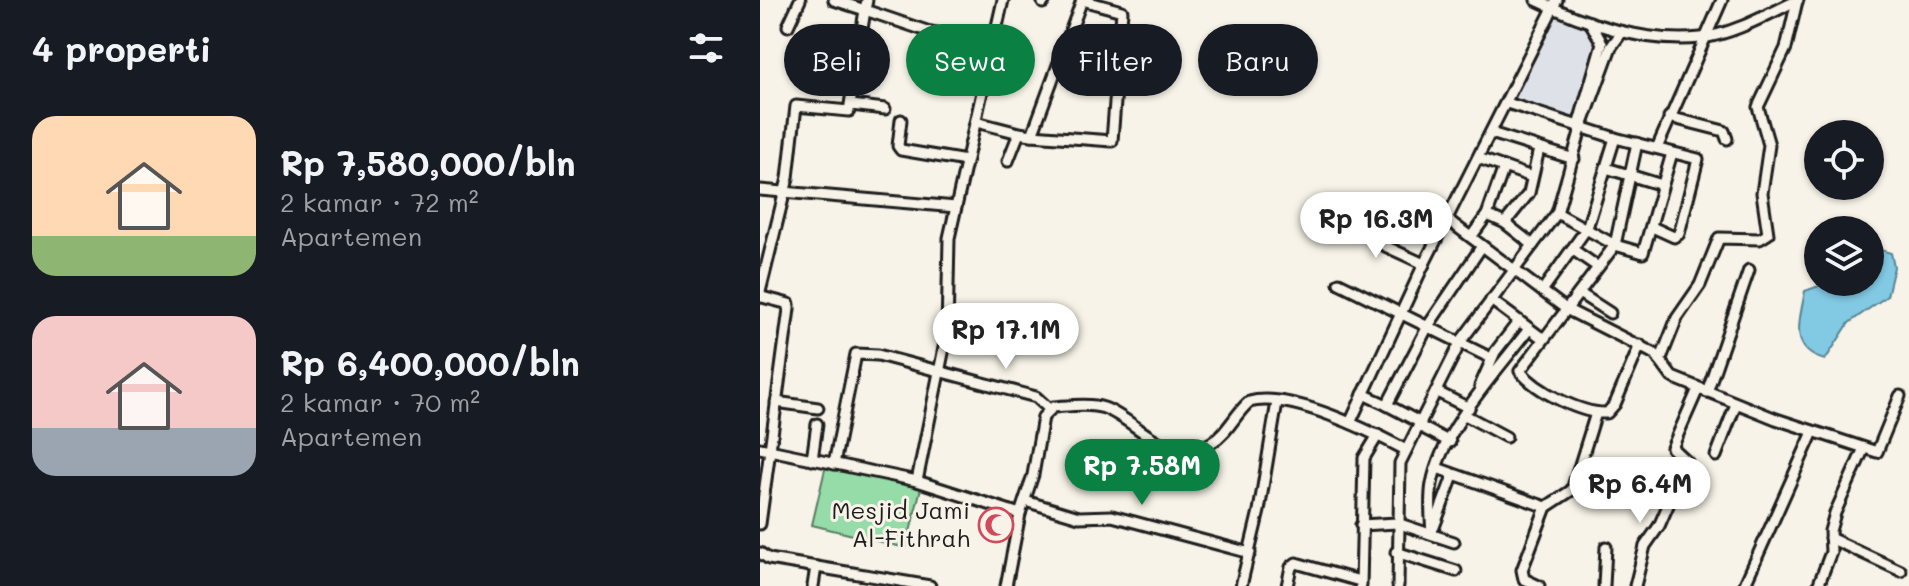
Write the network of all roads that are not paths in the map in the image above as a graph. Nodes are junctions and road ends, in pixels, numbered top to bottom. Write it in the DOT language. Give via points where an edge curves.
graph roads {
  1 [pos="800,0"];
  2 [pos="834,0"];
  3 [pos="1003,0"];
  4 [pos="1082,0"];
  5 [pos="1536,0"];
  6 [pos="1722,0"];
  7 [pos="1798,0"];
  8 [pos="1555,4"];
  9 [pos="866,5"];
  10 [pos="1588,19"];
  11 [pos="789,24"];
  12 [pos="911,24"];
  13 [pos="998,24"];
  14 [pos="1622,32"];
  15 [pos="1703,38"];
  16 [pos="1607,46"];
  17 [pos="982,96"];
  18 [pos="1507,103"];
  19 [pos="851,105"];
  20 [pos="885,109"];
  21 [pos="1669,117"];
  22 [pos="901,120"];
  23 [pos="976,122"];
  24 [pos="1581,129"];
  25 [pos="1019,133"];
  26 [pos="1491,133"];
  27 [pos="1032,135"];
  28 [pos="1615,138"];
  29 [pos="1727,139"];
  30 [pos="1637,143"];
  31 [pos="1657,148"];
  32 [pos="1539,149"];
  33 [pos="1672,153"];
  34 [pos="1478,158"];
  35 [pos="1574,159"];
  36 [pos="966,161"];
  37 [pos="1008,161"];
  38 [pos="1504,167"];
  39 [pos="1606,168"];
  40 [pos="1633,176"];
  41 [pos="1532,177"];
  42 [pos="1662,185"];
  43 [pos="760,190"];
  44 [pos="785,191"];
  45 [pos="956,207"];
  46 [pos="1557,213"];
  47 [pos="1487,215"];
  48 [pos="1448,220"];
  49 [pos="1505,223"];
  50 [pos="1392,225"];
  51 [pos="1652,227"];
  52 [pos="1587,228"];
  53 [pos="1471,237"];
  54 [pos="1533,245"];
  55 [pos="1615,245"];
  56 [pos="1482,246"];
  57 [pos="1572,249"];
  58 [pos="1424,264"];
  59 [pos="1598,267"];
  60 [pos="1514,270"];
  61 [pos="1749,270"];
  62 [pos="1339,283"];
  63 [pos="1542,291"];
  64 [pos="1579,293"];
  65 [pos="1491,300"];
  66 [pos="1566,309"];
  67 [pos="1402,312"];
  68 [pos="1610,313"];
  69 [pos="1519,321"];
  70 [pos="1428,326"];
  71 [pos="1529,329"];
  72 [pos="1542,338"];
  73 [pos="1461,341"];
  74 [pos="1640,345"];
  75 [pos="1491,358"];
  76 [pos="1660,361"];
  77 [pos="941,373"];
  78 [pos="1703,390"];
  79 [pos="1437,392"];
  80 [pos="1363,394"];
  81 [pos="1477,395"];
  82 [pos="1900,396"];
  83 [pos="776,402"];
  84 [pos="1277,402"];
  85 [pos="1736,404"];
  86 [pos="1387,405"];
  87 [pos="818,408"];
  88 [pos="1048,408"];
  89 [pos="1467,411"];
  90 [pos="1596,413"];
  91 [pos="1350,423"];
  92 [pos="817,424"];
  93 [pos="1420,424"];
  94 [pos="1813,432"];
  95 [pos="1378,435"];
  96 [pos="1506,437"];
  97 [pos="1450,442"];
  98 [pos="1864,448"];
  99 [pos="764,449"];
  100 [pos="1406,450"];
  101 [pos="1716,456"];
  102 [pos="812,460"];
  103 [pos="834,464"];
  104 [pos="1437,468"];
  105 [pos="1453,476"];
  106 [pos="917,481"];
  107 [pos="1025,501"];
  108 [pos="1546,507"];
  109 [pos="1020,514"];
  110 [pos="1397,523"];
  111 [pos="760,524"];
  112 [pos="1361,525"];
  113 [pos="1432,534"];
  114 [pos="1830,538"];
  115 [pos="1454,542"];
  116 [pos="1606,547"];
  117 [pos="1396,552"];
  118 [pos="760,553"];
  119 [pos="1250,553"];
  120 [pos="816,567"];
  121 [pos="1456,571"];
  122 [pos="1901,571"];
  123 [pos="1333,580"];
  124 [pos="1361,583"];
  125 [pos="813,586"];
  126 [pos="930,586"];
  127 [pos="1006,586"];
  128 [pos="1241,586"];
  129 [pos="1287,586"];
  130 [pos="1398,586"];
  131 [pos="1539,586"];
  132 [pos="1604,586"];
  133 [pos="1635,586"];
  134 [pos="1744,586"];
  135 [pos="1818,586"];
  1 -- 11 [label="street"];
  2 -- 9 [label="street"];
  3 -- 13 [label="street"];
  4 -- 27 [label="street"];
  4 -- 27 [label="street" via="1122,11 1112,141"];
  5 -- 8 [label="street"];
  6 -- 15 [label="street"];
  7 -- 15 [label="street"];
  7 -- 76 [label="street" via="1786,48 1758,107 1769,145 1762,193 1768,234 1760,239 1719,238"];
  8 -- 10 [label="street"];
  8 -- 18 [label="street"];
  9 -- 12 [label="street"];
  9 -- 19 [label="street"];
  10 -- 14 [label="street"];
  10 -- 16 [label="street"];
  14 -- 15 [label="street" via="1654,39"];
  14 -- 16 [label="street"];
  15 -- 21 [label="street"];
  16 -- 24 [label="street"];
  17 -- 23 [label="street"];
  18 -- 24 [label="street"];
  18 -- 26 [label="street"];
  19 -- 20 [label="street"];
  19 -- 44 [label="street" via="846,112 796,106"];
  21 -- 29 [label="street" via="1723,131"];
  21 -- 31 [label="street"];
  22 -- 36 [label="street" via="901,150"];
  23 -- 25 [label="street"];
  23 -- 36 [label="street"];
  24 -- 28 [label="street"];
  24 -- 35 [label="street"];
  25 -- 27 [label="street"];
  25 -- 37 [label="street"];
  26 -- 32 [label="street"];
  26 -- 34 [label="street"];
  28 -- 30 [label="street"];
  28 -- 39 [label="street"];
  30 -- 31 [label="street"];
  30 -- 40 [label="street"];
  31 -- 33 [label="street"];
  32 -- 35 [label="street"];
  32 -- 41 [label="street"];
  33 -- 42 [label="street"];
  33 -- 51 [label="street" via="1698,159 1692,186 1677,236"];
  34 -- 38 [label="street"];
  34 -- 48 [label="street"];
  35 -- 46 [label="street"];
  36 -- 45 [label="street"];
  38 -- 41 [label="street"];
  38 -- 47 [label="street"];
  39 -- 40 [label="street"];
  39 -- 52 [label="street"];
  40 -- 42 [label="street"];
  40 -- 55 [label="street"];
  41 -- 49 [label="street" via="1525,200"];
  42 -- 51 [label="street"];
  43 -- 44 [label="street"];
  44 -- 45 [label="street"];
  44 -- 83 [label="street" via="760,292 789,306"];
  45 -- 77 [label="street" via="947,249 950,301"];
  46 -- 52 [label="street"];
  46 -- 54 [label="street"];
  47 -- 49 [label="street"];
  47 -- 53 [label="street"];
  48 -- 53 [label="street"];
  48 -- 58 [label="street"];
  49 -- 54 [label="street"];
  50 -- 58 [label="street" via="1385,246"];
  51 -- 55 [label="street" via="1643,253"];
  52 -- 55 [label="street"];
  52 -- 57 [label="street"];
  53 -- 56 [label="street"];
  54 -- 60 [label="street"];
  55 -- 59 [label="street"];
  56 -- 60 [label="street"];
  56 -- 70 [label="street"];
  57 -- 59 [label="street"];
  57 -- 63 [label="street"];
  58 -- 67 [label="street"];
  59 -- 64 [label="street"];
  60 -- 63 [label="street"];
  60 -- 65 [label="street"];
  61 -- 78 [label="street"];
  62 -- 67 [label="street"];
  63 -- 66 [label="street"];
  64 -- 66 [label="street"];
  64 -- 68 [label="street"];
  65 -- 69 [label="street"];
  65 -- 73 [label="street"];
  66 -- 72 [label="street"];
  66 -- 74 [label="street"];
  67 -- 70 [label="street"];
  67 -- 80 [label="street"];
  69 -- 71 [label="street"];
  69 -- 75 [label="street"];
  70 -- 73 [label="street"];
  70 -- 86 [label="street"];
  71 -- 72 [label="street"];
  71 -- 81 [label="street"];
  72 -- 90 [label="street" via="1521,374"];
  73 -- 75 [label="street"];
  73 -- 79 [label="street"];
  74 -- 76 [label="street"];
  74 -- 90 [label="street" via="1612,409"];
  75 -- 81 [label="street"];
  76 -- 78 [label="street" via="1668,375"];
  77 -- 88 [label="street" via="1036,397"];
  77 -- 103 [label="street" via="856,354"];
  77 -- 106 [label="street"];
  78 -- 85 [label="street"];
  78 -- 133 [label="street" via="1672,448 1687,462 1645,546"];
  79 -- 89 [label="street"];
  79 -- 93 [label="street"];
  80 -- 86 [label="street"];
  80 -- 91 [label="street"];
  81 -- 89 [label="street"];
  82 -- 98 [label="street" via="1881,450"];
  83 -- 87 [label="street"];
  83 -- 99 [label="street"];
  84 -- 88 [label="street" via="1249,402 1218,438 1195,450 1156,442 1100,407"];
  84 -- 91 [label="street"];
  84 -- 119 [label="street"];
  85 -- 94 [label="street"];
  85 -- 101 [label="street"];
  86 -- 93 [label="street"];
  88 -- 107 [label="street"];
  89 -- 96 [label="street"];
  89 -- 97 [label="street"];
  90 -- 108 [label="street" via="1572,490"];
  91 -- 95 [label="street"];
  92 -- 102 [label="street"];
  93 -- 97 [label="street"];
  93 -- 100 [label="street"];
  94 -- 98 [label="street"];
  94 -- 134 [label="street"];
  95 -- 100 [label="street"];
  95 -- 112 [label="street" via="1364,458"];
  97 -- 104 [label="street"];
  98 -- 114 [label="street" via="1835,513"];
  99 -- 102 [label="street"];
  99 -- 111 [label="street"];
  100 -- 110 [label="street" via="1399,469"];
  102 -- 103 [label="street"];
  103 -- 106 [label="street"];
  104 -- 105 [label="street"];
  104 -- 113 [label="street"];
  105 -- 108 [label="street"];
  105 -- 113 [label="street"];
  106 -- 109 [label="street"];
  107 -- 109 [label="street"];
  107 -- 119 [label="street" via="1072,516 1112,516"];
  108 -- 131 [label="street" via="1522,570 1524,579"];
  109 -- 127 [label="street"];
  110 -- 112 [label="street"];
  110 -- 113 [label="street"];
  110 -- 117 [label="street"];
  112 -- 124 [label="street"];
  113 -- 115 [label="street"];
  114 -- 122 [label="street"];
  114 -- 135 [label="street" via="1831,552"];
  116 -- 132 [label="street"];
  117 -- 121 [label="street"];
  117 -- 130 [label="street"];
  118 -- 120 [label="street"];
  119 -- 128 [label="street"];
  120 -- 125 [label="street"];
  120 -- 126 [label="street"];
  123 -- 124 [label="street"];
  123 -- 129 [label="street" via="1294,563"];
}
